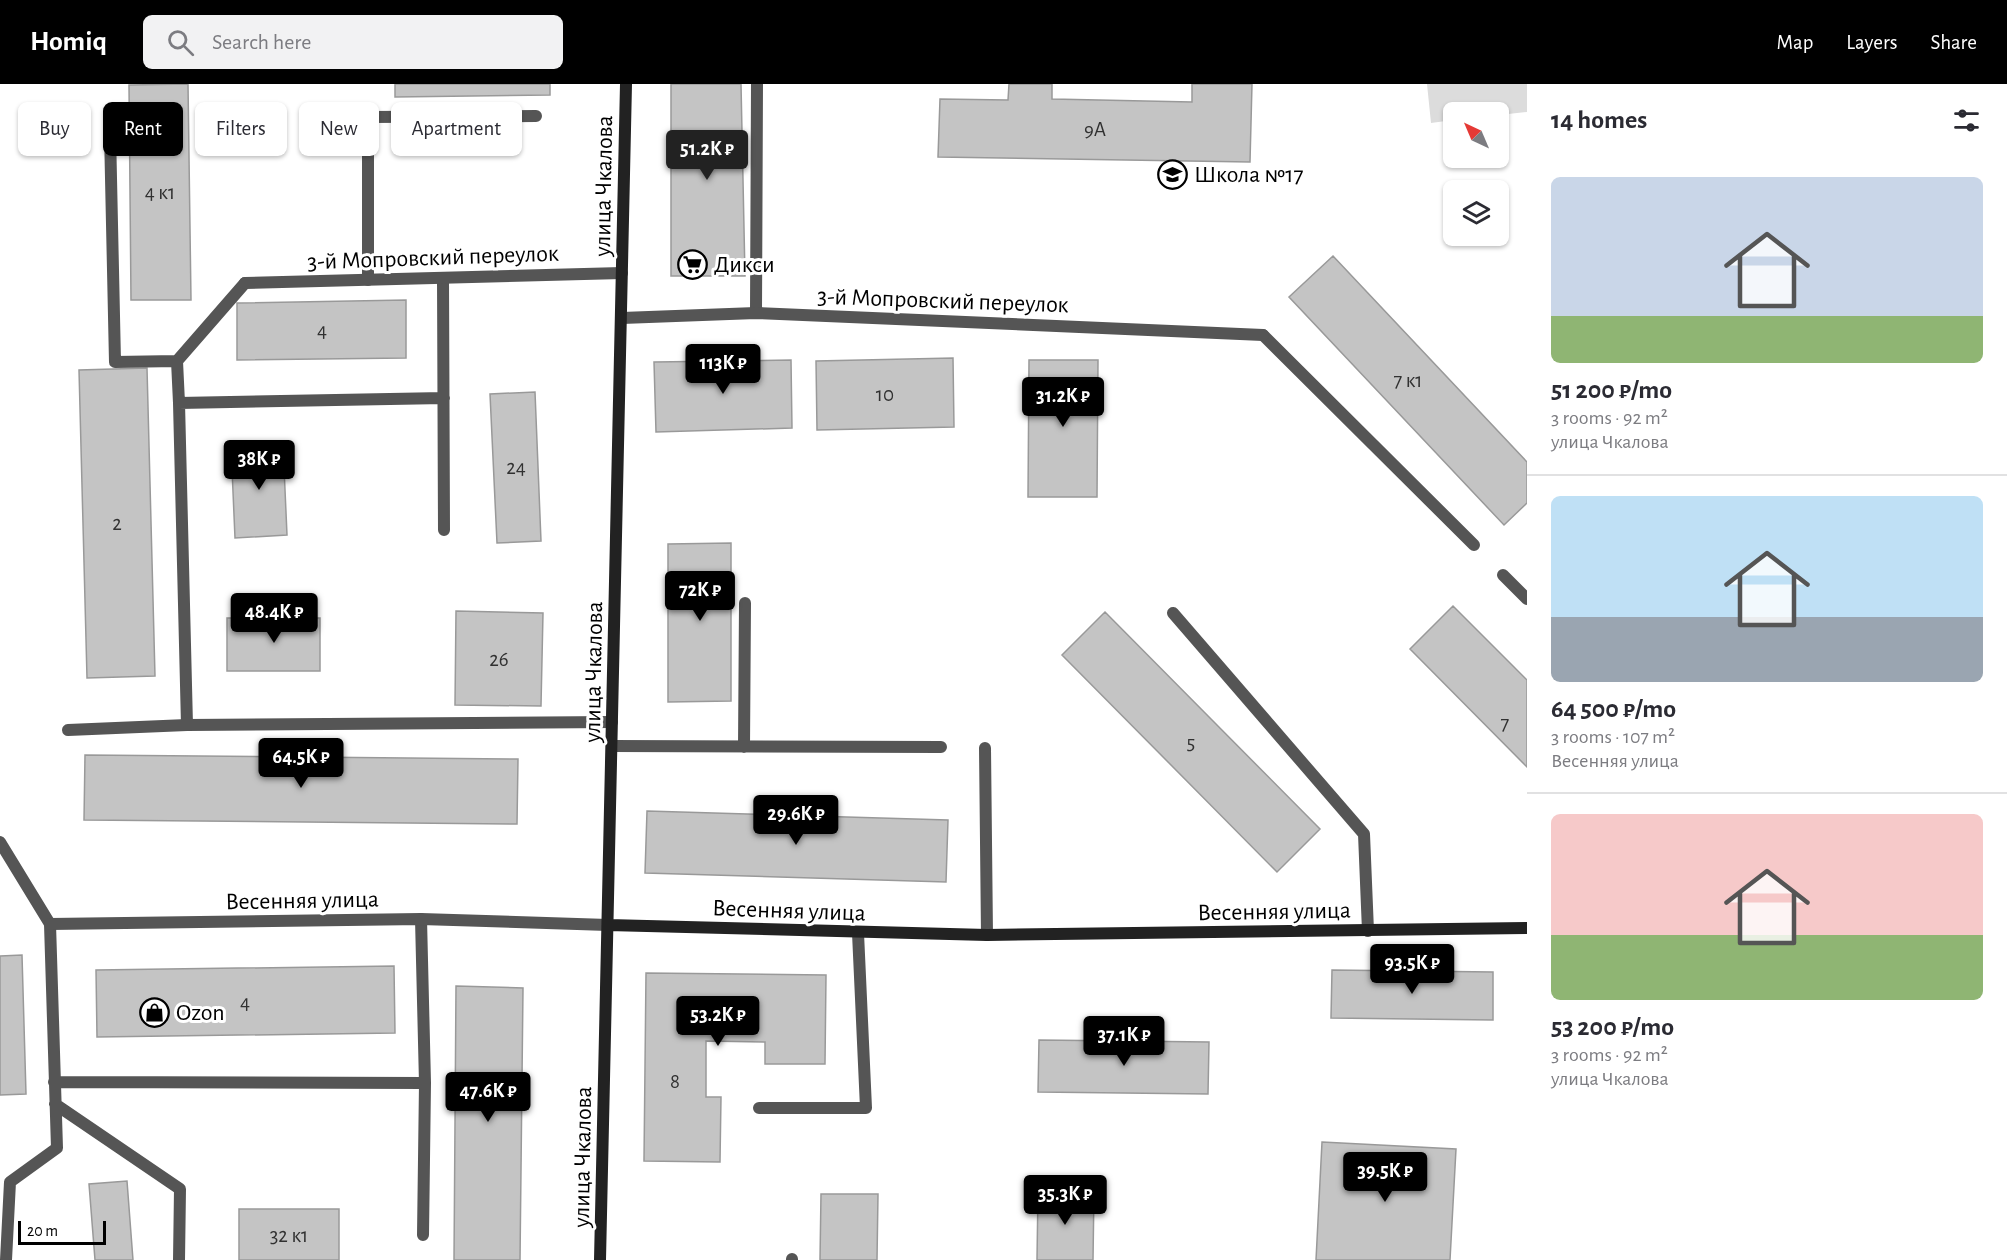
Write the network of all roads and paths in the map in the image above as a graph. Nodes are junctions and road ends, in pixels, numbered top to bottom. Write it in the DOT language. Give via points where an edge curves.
graph roads {
  1 [pos="626,84"];
  2 [pos="757,84"];
  3 [pos="536,116"];
  4 [pos="111,156"];
  5 [pos="622,273"];
  6 [pos="443,278"];
  7 [pos="368,280"];
  8 [pos="756,313"];
  9 [pos="622,318"];
  10 [pos="177,361"];
  11 [pos="444,398"];
  12 [pos="179,403"];
  13 [pos="444,530"];
  14 [pos="1474,545"];
  15 [pos="1503,575"];
  16 [pos="1527,599"];
  17 [pos="745,603"];
  18 [pos="1173,613"];
  19 [pos="612,722"];
  20 [pos="188,725"];
  21 [pos="68,729"];
  22 [pos="612,746"];
  23 [pos="744,747"];
  24 [pos="940,747"];
  25 [pos="985,748"];
  26 [pos="0,842"];
  27 [pos="421,919"];
  28 [pos="50,924"];
  29 [pos="608,925"];
  30 [pos="1527,928"];
  31 [pos="1368,931"];
  32 [pos="858,933"];
  33 [pos="987,935"];
  34 [pos="54,1082"];
  35 [pos="425,1083"];
  36 [pos="55,1104"];
  37 [pos="759,1108"];
  38 [pos="423,1234"];
  39 [pos="6,1260"];
  40 [pos="179,1260"];
  41 [pos="600,1260"];
  1 -- 5 [label="street, улица Чкалова"];
  2 -- 8 [label="street"];
  3 -- 7 [label="street" via="368,117"];
  4 -- 10 [label="street" via="115,362"];
  5 -- 6 [label="street, 3-й Мопровский переулок"];
  5 -- 9 [label="street, улица Чкалова"];
  6 -- 7 [label="street, 3-й Мопровский переулок"];
  6 -- 11 [label="street"];
  7 -- 10 [label="street, 3-й Мопровский переулок" via="245,283"];
  8 -- 9 [label="street, 3-й Мопровский переулок"];
  8 -- 14 [label="street, 3-й Мопровский переулок" via="1263,335"];
  9 -- 19 [label="street, улица Чкалова"];
  10 -- 12 [label="street"];
  11 -- 12 [label="street"];
  11 -- 13 [label="street"];
  12 -- 20 [label="street"];
  15 -- 16 [label="street"];
  17 -- 23 [label="street"];
  18 -- 31 [label="street" via="1364,834"];
  19 -- 20 [label="street"];
  19 -- 22 [label="street, улица Чкалова"];
  20 -- 21 [label="street"];
  22 -- 23 [label="street"];
  22 -- 29 [label="street, улица Чкалова"];
  23 -- 24 [label="street"];
  25 -- 33 [label="street"];
  26 -- 28 [label="street"];
  27 -- 28 [label="street, Весенняя улица"];
  27 -- 29 [label="street, Весенняя улица"];
  27 -- 35 [label="street"];
  28 -- 34 [label="street"];
  29 -- 32 [label="street, Весенняя улица"];
  29 -- 41 [label="street, улица Чкалова"];
  30 -- 31 [label="street, Весенняя улица"];
  31 -- 33 [label="street, Весенняя улица"];
  32 -- 33 [label="street, Весенняя улица"];
  32 -- 37 [label="street" via="866,1108"];
  34 -- 35 [label="street"];
  34 -- 36 [label="street"];
  35 -- 38 [label="street"];
  36 -- 39 [label="street" via="57,1148 10,1182"];
  36 -- 40 [label="street" via="180,1189"];
}
